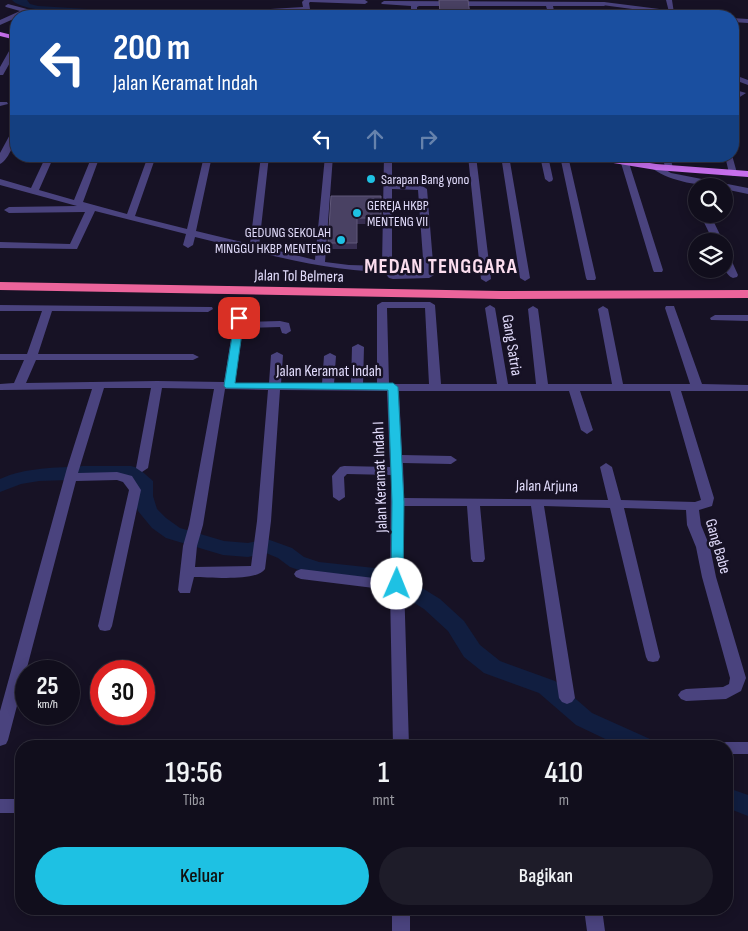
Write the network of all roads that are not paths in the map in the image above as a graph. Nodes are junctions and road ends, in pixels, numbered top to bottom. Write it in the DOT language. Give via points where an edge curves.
graph roads {
  1 [pos="322,0"];
  2 [pos="365,2"];
  3 [pos="396,2"];
  4 [pos="384,3"];
  5 [pos="419,4"];
  6 [pos="496,4"];
  7 [pos="549,4"];
  8 [pos="510,5"];
  9 [pos="604,5"];
  10 [pos="8,6"];
  11 [pos="306,9"];
  12 [pos="22,10"];
  13 [pos="289,10"];
  14 [pos="312,10"];
  15 [pos="497,10"];
  16 [pos="550,10"];
  17 [pos="653,10"];
  18 [pos="10,56"];
  19 [pos="0,73"];
  20 [pos="742,93"];
  21 [pos="739,95"];
  22 [pos="10,142"];
  23 [pos="0,161"];
  24 [pos="47,162"];
  25 [pos="94,162"];
  26 [pos="150,162"];
  27 [pos="207,162"];
  28 [pos="264,162"];
  29 [pos="328,162"];
  30 [pos="388,162"];
  31 [pos="473,162"];
  32 [pos="506,162"];
  33 [pos="545,162"];
  34 [pos="565,162"];
  35 [pos="620,162"];
  36 [pos="668,162"];
  37 [pos="730,162"];
  38 [pos="625,163"];
  39 [pos="656,167"];
  40 [pos="669,168"];
  41 [pos="733,173"];
  42 [pos="748,174"];
  43 [pos="549,179"];
  44 [pos="688,180"];
  45 [pos="0,182"];
  46 [pos="389,186"];
  47 [pos="733,188"];
  48 [pos="34,191"];
  49 [pos="748,191"];
  50 [pos="78,202"];
  51 [pos="92,208"];
  52 [pos="9,210"];
  53 [pos="130,218"];
  54 [pos="191,232"];
  55 [pos="0,245"];
  56 [pos="188,245"];
  57 [pos="254,248"];
  58 [pos="320,264"];
  59 [pos="388,269"];
  60 [pos="658,270"];
  61 [pos="525,278"];
  62 [pos="591,278"];
  63 [pos="486,279"];
  64 [pos="0,280"];
  65 [pos="0,286"];
  66 [pos="748,287"];
  67 [pos="748,294"];
  68 [pos="242,302"];
  69 [pos="0,308"];
  70 [pos="490,308"];
  71 [pos="670,308"];
  72 [pos="48,309"];
  73 [pos="208,309"];
  74 [pos="533,309"];
  75 [pos="603,309"];
  76 [pos="715,318"];
  77 [pos="748,318"];
  78 [pos="238,325"];
  79 [pos="286,331"];
  80 [pos="358,347"];
  81 [pos="277,355"];
  82 [pos="330,356"];
  83 [pos="0,357"];
  84 [pos="193,357"];
  85 [pos="31,358"];
  86 [pos="157,384"];
  87 [pos="99,385"];
  88 [pos="18,386"];
  89 [pos="225,386"];
  90 [pos="542,386"];
  91 [pos="0,387"];
  92 [pos="274,387"];
  93 [pos="328,387"];
  94 [pos="357,387"];
  95 [pos="388,387"];
  96 [pos="435,387"];
  97 [pos="503,387"];
  98 [pos="573,387"];
  99 [pos="618,387"];
  100 [pos="674,387"];
  101 [pos="697,387"];
  102 [pos="748,388"];
  103 [pos="586,430"];
  104 [pos="451,460"];
  105 [pos="395,465"];
  106 [pos="606,467"];
  107 [pos="142,468"];
  108 [pos="72,472"];
  109 [pos="339,497"];
  110 [pos="398,502"];
  111 [pos="473,502"];
  112 [pos="536,502"];
  113 [pos="616,504"];
  114 [pos="695,506"];
  115 [pos="478,559"];
  116 [pos="187,574"];
  117 [pos="301,574"];
  118 [pos="397,585"];
  119 [pos="186,590"];
  120 [pos="105,626"];
  121 [pos="653,657"];
  122 [pos="686,695"];
  123 [pos="567,698"];
  124 [pos="0,740"];
  125 [pos="401,740"];
  126 [pos="733,748"];
  127 [pos="748,748"];
  128 [pos="0,806"];
  129 [pos="15,806"];
  130 [pos="402,915"];
  131 [pos="594,915"];
  132 [pos="401,931"];
  133 [pos="596,931"];
  1 -- 2 [label="street"];
  1 -- 11 [label="street" via="305,1"];
  3 -- 4 [label="street"];
  3 -- 5 [label="street"];
  5 -- 6 [label="street"];
  6 -- 8 [label="street"];
  6 -- 15 [label="street"];
  7 -- 8 [label="street" via="533,7"];
  7 -- 9 [label="street"];
  7 -- 16 [label="street"];
  9 -- 17 [label="street"];
  10 -- 12 [label="street"];
  11 -- 13 [label="street"];
  11 -- 14 [label="street"];
  18 -- 19 [label="street"];
  20 -- 21 [label="street"];
  22 -- 23 [label="street"];
  24 -- 48 [label="street"];
  25 -- 50 [label="street"];
  26 -- 53 [label="street"];
  27 -- 54 [label="street"];
  28 -- 57 [label="street"];
  29 -- 58 [label="street"];
  30 -- 46 [label="street"];
  31 -- 63 [label="street"];
  32 -- 61 [label="street"];
  33 -- 43 [label="street"];
  34 -- 62 [label="street"];
  35 -- 38 [label="main road"];
  36 -- 40 [label="street"];
  37 -- 41 [label="street"];
  38 -- 39 [label="main road"];
  38 -- 60 [label="street"];
  39 -- 40 [label="main road"];
  39 -- 44 [label="street" via="668,175"];
  40 -- 41 [label="main road"];
  41 -- 42 [label="main road"];
  45 -- 48 [label="street"];
  46 -- 59 [label="street"];
  46 -- 59 [label="street" via="422,189 429,275 393,276"];
  47 -- 49 [label="street"];
  48 -- 50 [label="street"];
  50 -- 51 [label="street"];
  51 -- 52 [label="street"];
  51 -- 53 [label="street"];
  51 -- 55 [label="street" via="74,247"];
  53 -- 54 [label="street"];
  54 -- 56 [label="street"];
  54 -- 57 [label="street"];
  57 -- 58 [label="street"];
  58 -- 59 [label="street"];
  64 -- 66 [label="highway, Jalan Tol Belmera" via="500,288"];
  65 -- 67 [label="highway, Jalan Tol Belmera" via="510,296"];
  68 -- 78 [label="street"];
  69 -- 72 [label="street"];
  70 -- 97 [label="street, Gang Satria"];
  71 -- 101 [label="street"];
  72 -- 73 [label="street"];
  72 -- 85 [label="street"];
  74 -- 90 [label="street"];
  75 -- 99 [label="street"];
  76 -- 77 [label="street"];
  78 -- 79 [label="street" via="280,324 285,325"];
  78 -- 89 [label="street"];
  80 -- 94 [label="street"];
  81 -- 92 [label="street"];
  82 -- 93 [label="street"];
  83 -- 85 [label="street"];
  84 -- 85 [label="street"];
  85 -- 88 [label="street"];
  86 -- 87 [label="street, Jalan Keramat Indah"];
  86 -- 89 [label="street, Jalan Keramat Indah"];
  86 -- 107 [label="street"];
  87 -- 88 [label="street, Jalan Keramat Indah"];
  87 -- 108 [label="street"];
  88 -- 91 [label="street, Jalan Keramat Indah"];
  89 -- 92 [label="street, Jalan Keramat Indah"];
  89 -- 116 [label="street" via="190,546"];
  90 -- 97 [label="street, Jalan Keramat Indah"];
  90 -- 98 [label="street, Jalan Keramat Indah"];
  92 -- 93 [label="street, Jalan Keramat Indah"];
  92 -- 116 [label="street" via="258,569 252,572 200,571"];
  93 -- 94 [label="street, Jalan Keramat Indah"];
  94 -- 95 [label="street, Jalan Keramat Indah"];
  95 -- 96 [label="street, Jalan Keramat Indah"];
  95 -- 96 [label="street, Jalan Keramat Indah I" via="382,305 430,306"];
  95 -- 105 [label="street, Jalan Keramat Indah I"];
  96 -- 97 [label="street, Jalan Keramat Indah"];
  98 -- 99 [label="street, Jalan Keramat Indah"];
  98 -- 103 [label="street"];
  99 -- 100 [label="street, Jalan Keramat Indah"];
  100 -- 101 [label="street, Jalan Keramat Indah"];
  100 -- 114 [label="street, Gang Babe" via="708,498 707,503"];
  101 -- 102 [label="street, Jalan Keramat Indah"];
  104 -- 105 [label="street"];
  105 -- 109 [label="street" via="344,470 338,476"];
  105 -- 110 [label="street, Jalan Keramat Indah I"];
  106 -- 113 [label="street"];
  108 -- 120 [label="street" via="128,479 135,490"];
  108 -- 124 [label="street"];
  110 -- 111 [label="street, Jalan Arjuna" via="430,496"];
  110 -- 118 [label="street, Jalan Keramat Indah I"];
  111 -- 112 [label="street, Jalan Arjuna"];
  111 -- 115 [label="street"];
  112 -- 113 [label="street, Jalan Arjuna"];
  112 -- 123 [label="street"];
  113 -- 114 [label="street, Jalan Arjuna"];
  113 -- 121 [label="street"];
  114 -- 122 [label="street, Gang Babe" via="692,510 694,525 703,547 738,682 730,692"];
  116 -- 119 [label="street"];
  117 -- 118 [label="street"];
  118 -- 125 [label="street, Jalan Keramat Indah I"];
  126 -- 127 [label="street"];
  128 -- 129 [label="street"];
  130 -- 132 [label="street"];
  131 -- 133 [label="street"];
}
